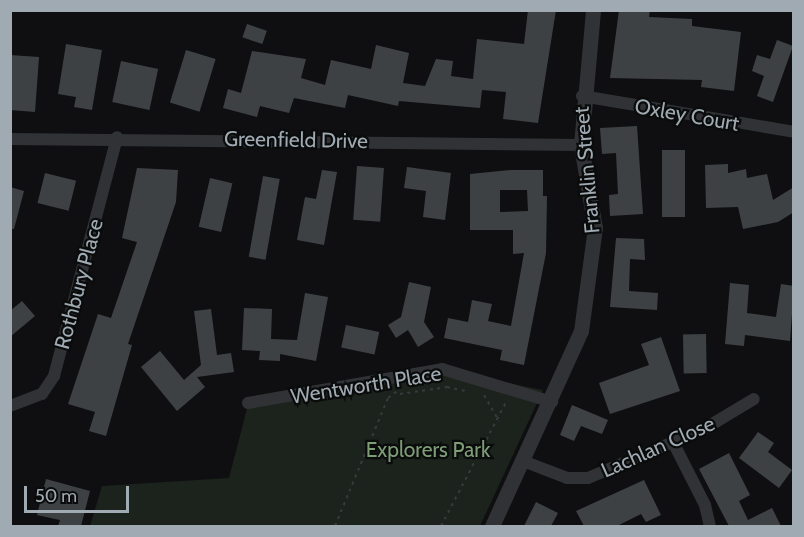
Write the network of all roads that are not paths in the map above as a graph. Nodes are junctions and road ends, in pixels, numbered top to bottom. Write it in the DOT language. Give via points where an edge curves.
graph roads {
  1 [pos="593,10"];
  2 [pos="582,96"];
  3 [pos="794,132"];
  4 [pos="117,137"];
  5 [pos="10,139"];
  6 [pos="581,145"];
  7 [pos="754,399"];
  8 [pos="552,402"];
  9 [pos="249,403"];
  10 [pos="10,406"];
  11 [pos="673,442"];
  12 [pos="523,461"];
  13 [pos="492,526"];
  14 [pos="710,526"];
  1 -- 2 [label="street, Franklin Street"];
  2 -- 3 [label="street, Oxley Court"];
  2 -- 6 [label="street, Franklin Street"];
  4 -- 5 [label="street, Greenfield Drive"];
  4 -- 6 [label="street, Greenfield Drive"];
  4 -- 10 [label="street, Rothbury Place" via="54,376 42,394"];
  6 -- 8 [label="street, Franklin Street" via="595,228 588,293 570,365"];
  7 -- 11 [label="street, Lachlan Close"];
  8 -- 9 [label="street, Wentworth Place" via="442,369"];
  8 -- 12 [label="street, Franklin Street"];
  11 -- 12 [label="street, Lachlan Close" via="588,478 567,478"];
  11 -- 14 [label="street"];
  12 -- 13 [label="street, Franklin Street"];
}
